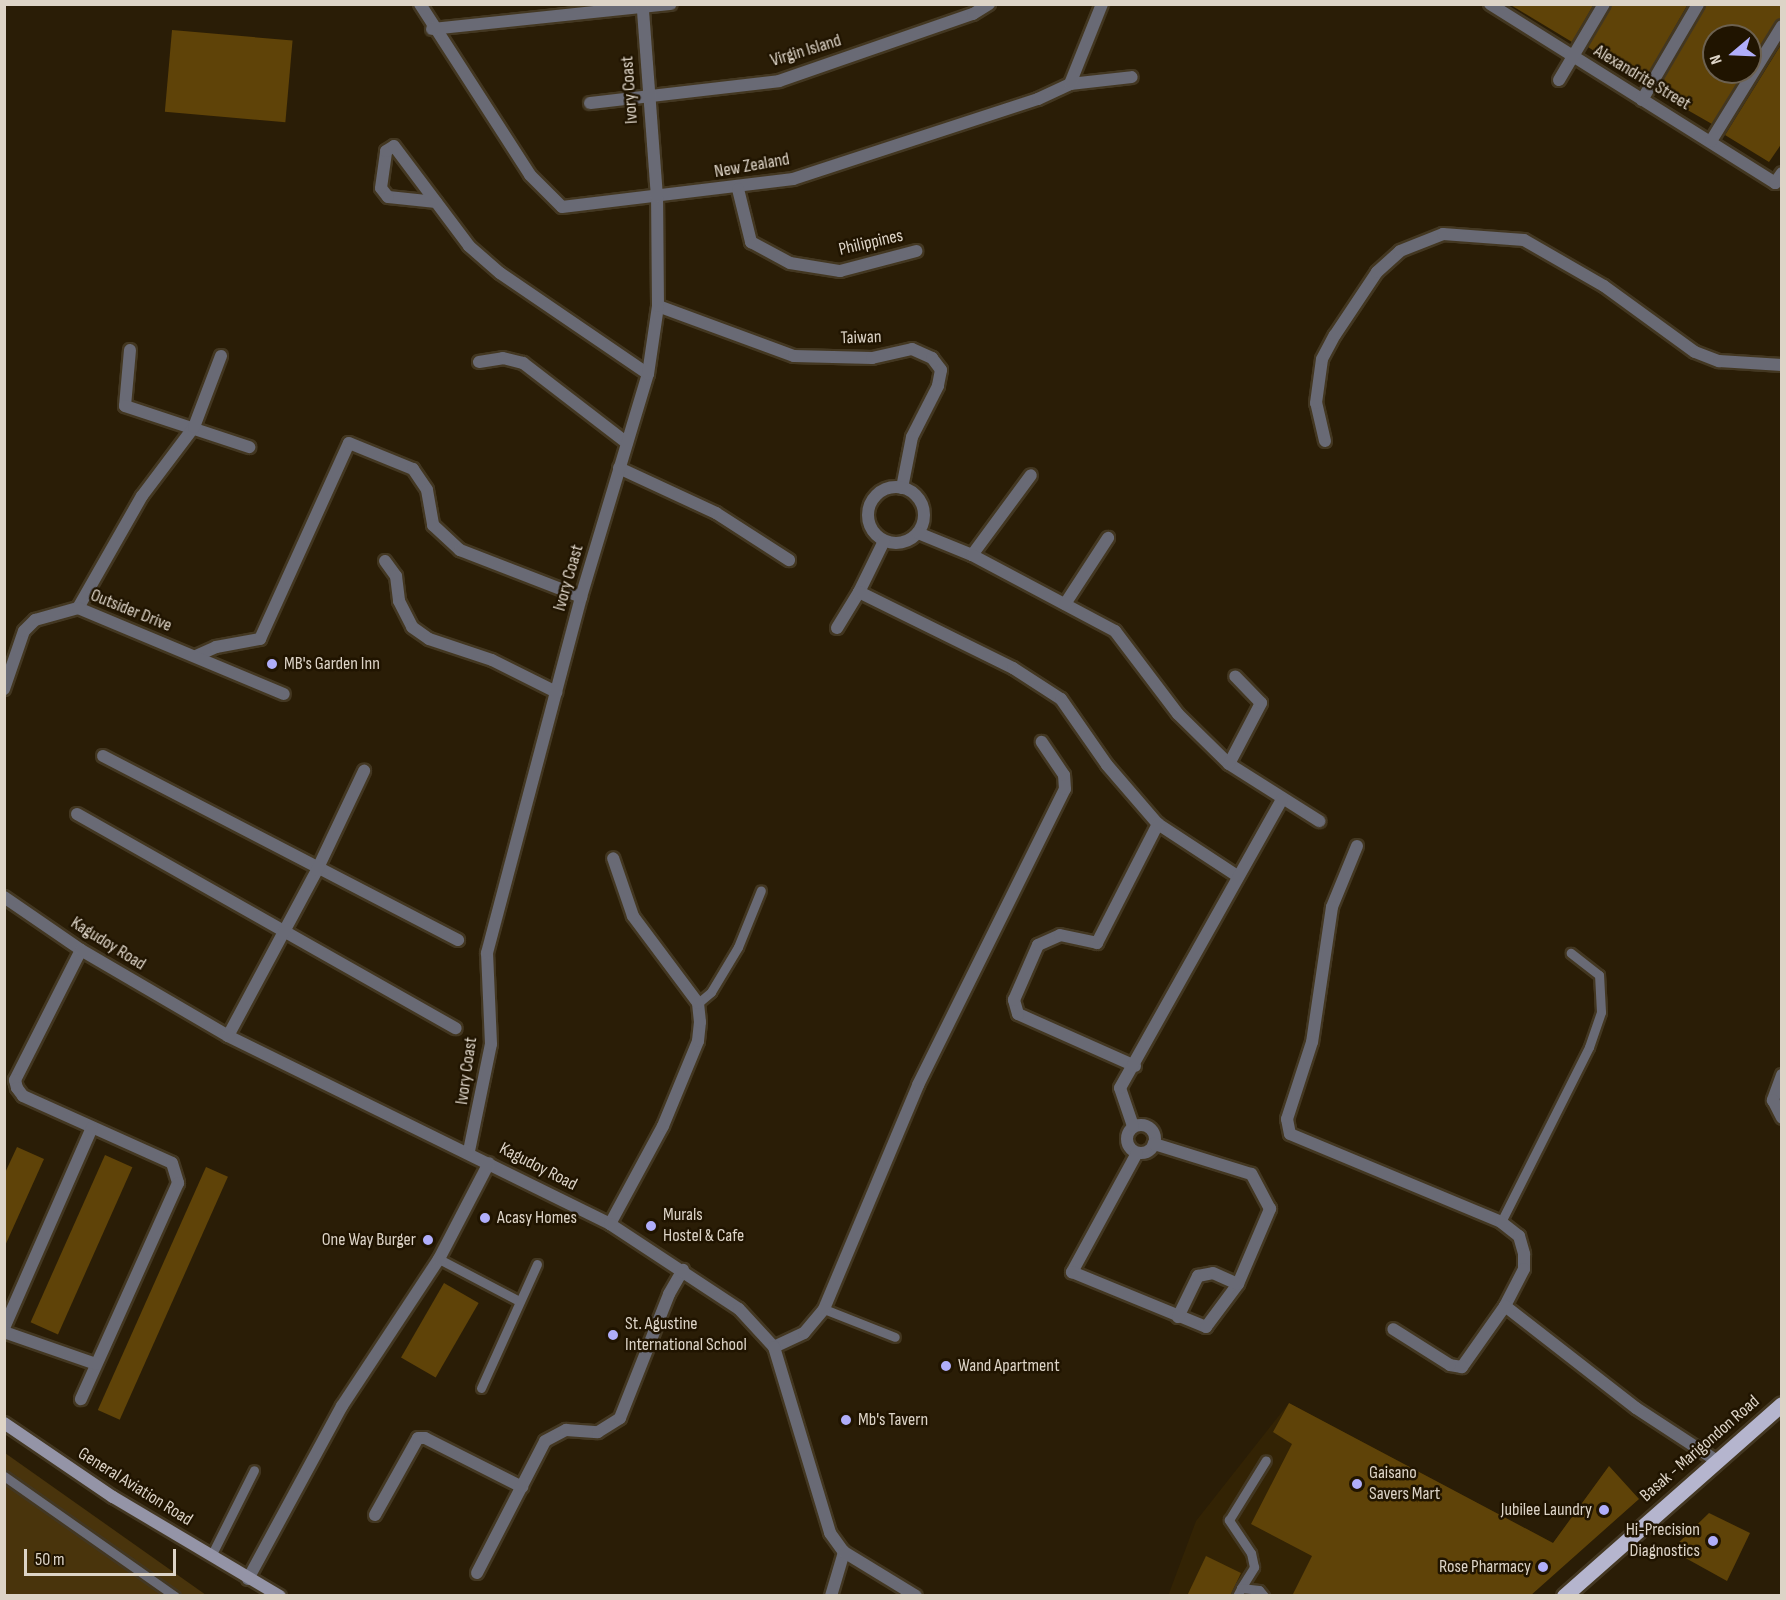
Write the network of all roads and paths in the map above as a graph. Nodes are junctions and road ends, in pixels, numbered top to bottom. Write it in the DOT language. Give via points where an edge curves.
graph roads {
  1 [pos="420,4"];
  2 [pos="671,4"];
  3 [pos="988,4"];
  4 [pos="1102,4"];
  5 [pos="1490,4"];
  6 [pos="1604,4"];
  7 [pos="1698,4"];
  8 [pos="643,9"];
  9 [pos="1782,26"];
  10 [pos="432,29"];
  11 [pos="1574,58"];
  12 [pos="1132,77"];
  13 [pos="1559,80"];
  14 [pos="1070,84"];
  15 [pos="648,97"];
  16 [pos="1642,100"];
  17 [pos="590,103"];
  18 [pos="1711,141"];
  19 [pos="1778,178"];
  20 [pos="738,189"];
  21 [pos="657,197"];
  22 [pos="436,202"];
  23 [pos="916,251"];
  24 [pos="658,306"];
  25 [pos="130,350"];
  26 [pos="221,356"];
  27 [pos="479,362"];
  28 [pos="1782,365"];
  29 [pos="648,374"];
  30 [pos="194,427"];
  31 [pos="1325,441"];
  32 [pos="627,442"];
  33 [pos="249,447"];
  34 [pos="619,468"];
  35 [pos="1031,475"];
  36 [pos="902,488"];
  37 [pos="918,533"];
  38 [pos="1108,538"];
  39 [pos="884,541"];
  40 [pos="972,555"];
  41 [pos="789,560"];
  42 [pos="385,561"];
  43 [pos="859,592"];
  44 [pos="581,597"];
  45 [pos="1065,604"];
  46 [pos="78,608"];
  47 [pos="837,628"];
  48 [pos="196,656"];
  49 [pos="1235,676"];
  50 [pos="4,689"];
  51 [pos="556,692"];
  52 [pos="284,694"];
  53 [pos="1042,742"];
  54 [pos="103,756"];
  55 [pos="1229,764"];
  56 [pos="364,771"];
  57 [pos="1282,799"];
  58 [pos="77,814"];
  59 [pos="1318,821"];
  60 [pos="1158,824"];
  61 [pos="1357,846"];
  62 [pos="613,858"];
  63 [pos="317,870"];
  64 [pos="1236,875"];
  65 [pos="761,890"];
  66 [pos="4,897"];
  67 [pos="283,929"];
  68 [pos="458,940"];
  69 [pos="81,950"];
  70 [pos="1571,953"];
  71 [pos="698,1003"];
  72 [pos="456,1028"];
  73 [pos="228,1036"];
  74 [pos="1135,1066"];
  75 [pos="1782,1076"];
  76 [pos="1782,1118"];
  77 [pos="1133,1126"];
  78 [pos="92,1128"];
  79 [pos="1154,1144"];
  80 [pos="469,1151"];
  81 [pos="1137,1153"];
  82 [pos="489,1163"];
  83 [pos="1501,1222"];
  84 [pos="610,1224"];
  85 [pos="439,1259"];
  86 [pos="537,1264"];
  87 [pos="683,1270"];
  88 [pos="1238,1284"];
  89 [pos="519,1301"];
  90 [pos="1505,1306"];
  91 [pos="824,1309"];
  92 [pos="1178,1317"];
  93 [pos="1393,1329"];
  94 [pos="4,1330"];
  95 [pos="895,1337"];
  96 [pos="774,1347"];
  97 [pos="96,1364"];
  98 [pos="481,1388"];
  99 [pos="81,1399"];
  100 [pos="1782,1404"];
  101 [pos="4,1423"];
  102 [pos="1266,1460"];
  103 [pos="1717,1461"];
  104 [pos="254,1470"];
  105 [pos="4,1476"];
  106 [pos="522,1487"];
  107 [pos="375,1515"];
  108 [pos="844,1552"];
  109 [pos="211,1556"];
  110 [pos="477,1574"];
  111 [pos="248,1579"];
  112 [pos="1239,1592"];
  113 [pos="175,1596"];
  114 [pos="280,1596"];
  115 [pos="831,1596"];
  116 [pos="916,1596"];
  117 [pos="1264,1596"];
  118 [pos="1564,1596"];
  1 -- 10 [label="street, New Zealand"];
  2 -- 8 [label="street"];
  3 -- 15 [label="street, Virgin Island" via="973,14 779,81"];
  4 -- 14 [label="street"];
  5 -- 11 [label="street, Alexandrite Street"];
  6 -- 11 [label="street"];
  7 -- 16 [label="street"];
  8 -- 10 [label="street"];
  8 -- 15 [label="street, Ivory Coast"];
  9 -- 18 [label="street"];
  10 -- 21 [label="street, New Zealand" via="530,175 555,202 562,207"];
  11 -- 13 [label="street"];
  11 -- 16 [label="street, Alexandrite Street"];
  12 -- 14 [label="street, New Zealand"];
  14 -- 20 [label="street, New Zealand" via="1038,99 793,178"];
  15 -- 17 [label="street, Virgin Island"];
  15 -- 21 [label="street, Ivory Coast"];
  16 -- 18 [label="street, Alexandrite Street"];
  18 -- 19 [label="street, Alexandrite Street"];
  20 -- 21 [label="street, New Zealand"];
  20 -- 23 [label="street, Philippines" via="751,242 790,263 840,271"];
  21 -- 24 [label="street, Ivory Coast"];
  22 -- 22 [label="street" via="394,146 386,151 381,188 388,197"];
  22 -- 29 [label="street" via="469,246 500,273"];
  24 -- 29 [label="street, Ivory Coast"];
  24 -- 36 [label="street, Taiwan" via="794,356 872,358 912,349 932,358 941,370 938,387 912,437"];
  25 -- 30 [label="street" via="124,406"];
  26 -- 30 [label="street"];
  27 -- 32 [label="street" via="503,358 523,363"];
  28 -- 31 [label="street" via="1719,361 1695,351 1604,286 1524,240 1443,234 1400,251 1377,272 1335,335 1322,359 1316,403"];
  29 -- 32 [label="street, Ivory Coast"];
  30 -- 33 [label="street"];
  30 -- 46 [label="street" via="142,496"];
  32 -- 34 [label="street, Ivory Coast"];
  34 -- 41 [label="street" via="716,513"];
  34 -- 44 [label="street, Ivory Coast"];
  35 -- 40 [label="street"];
  36 -- 37 [label="street" via="922,506"];
  36 -- 39 [label="street" via="877,494 868,510 870,528"];
  37 -- 39 [label="street" via="902,543"];
  37 -- 40 [label="street"];
  38 -- 45 [label="street"];
  39 -- 43 [label="street"];
  40 -- 45 [label="street"];
  42 -- 51 [label="street" via="396,576 399,601 412,627 429,639 492,660"];
  43 -- 47 [label="street"];
  43 -- 60 [label="street" via="1013,668 1061,699 1107,765"];
  44 -- 48 [label="street" via="460,550 433,525 427,490 413,469 349,443 260,639 216,647"];
  44 -- 51 [label="street, Ivory Coast"];
  45 -- 55 [label="street" via="1115,631 1178,714"];
  46 -- 48 [label="street, Outsider Drive"];
  46 -- 50 [label="street, Outsider Drive" via="35,620 24,631"];
  48 -- 52 [label="street, Outsider Drive"];
  49 -- 55 [label="street" via="1261,703"];
  51 -- 80 [label="street, Ivory Coast" via="487,952 491,1044"];
  53 -- 91 [label="street" via="1064,775 1065,789 918,1085"];
  54 -- 63 [label="street"];
  55 -- 57 [label="street"];
  56 -- 63 [label="street"];
  57 -- 59 [label="street"];
  57 -- 64 [label="street"];
  58 -- 67 [label="street"];
  60 -- 64 [label="street"];
  60 -- 74 [label="street" via="1097,943 1060,935 1038,945 1014,1000 1018,1014"];
  61 -- 83 [label="street" via="1332,907 1312,1042 1287,1119 1290,1134"];
  62 -- 71 [label="street" via="642,932"];
  63 -- 67 [label="street"];
  63 -- 68 [label="street"];
  64 -- 74 [label="street"];
  65 -- 71 [label="lane" via="738,947 711,992"];
  66 -- 69 [label="street, Kagudoy Road"];
  67 -- 72 [label="street"];
  67 -- 73 [label="street"];
  69 -- 73 [label="street, Kagudoy Road"];
  69 -- 78 [label="street" via="15,1080 23,1096"];
  70 -- 83 [label="lane" via="1599,975 1600,1012 1589,1047"];
  71 -- 84 [label="street" via="698,1041 663,1126"];
  73 -- 80 [label="street, Kagudoy Road"];
  74 -- 77 [label="street" via="1120,1088"];
  75 -- 76 [label="street" via="1773,1100"];
  77 -- 79 [label="street" via="1146,1125 1154,1133"];
  77 -- 81 [label="street" via="1126,1141"];
  78 -- 94 [label="street"];
  78 -- 97 [label="street" via="172,1163 178,1183"];
  79 -- 81 [label="street" via="1147,1152"];
  79 -- 88 [label="street" via="1251,1174 1270,1209"];
  80 -- 82 [label="street, Kagudoy Road"];
  81 -- 92 [label="street" via="1072,1272"];
  82 -- 84 [label="street, Kagudoy Road"];
  82 -- 85 [label="street"];
  83 -- 90 [label="street" via="1519,1236 1524,1254 1524,1269"];
  84 -- 87 [label="street, Kagudoy Road"];
  85 -- 89 [label="lane"];
  85 -- 111 [label="street" via="342,1406"];
  86 -- 89 [label="lane"];
  87 -- 96 [label="street, Kagudoy Road" via="739,1309"];
  87 -- 106 [label="street" via="669,1293 620,1418 598,1432 566,1430 549,1437"];
  88 -- 92 [label="street" via="1206,1327"];
  88 -- 92 [label="street" via="1213,1274 1198,1276"];
  89 -- 98 [label="lane"];
  90 -- 93 [label="street" via="1462,1367 1449,1365"];
  90 -- 103 [label="street" via="1636,1408"];
  91 -- 95 [label="lane"];
  91 -- 96 [label="street" via="804,1333"];
  94 -- 97 [label="street"];
  96 -- 108 [label="street, Kagudoy Road" via="820,1505 830,1533"];
  97 -- 99 [label="street"];
  100 -- 103 [label="main road, Basak - Marigondon Road"];
  101 -- 109 [label="main road, General Aviation Road" via="112,1497"];
  102 -- 112 [label="lane" via="1229,1520 1251,1553 1254,1567"];
  103 -- 118 [label="main road, Basak - Marigondon Road"];
  104 -- 109 [label="lane"];
  105 -- 113 [label="lane"];
  106 -- 107 [label="street" via="418,1438"];
  106 -- 110 [label="street"];
  108 -- 115 [label="street"];
  108 -- 116 [label="street, Kagudoy Road"];
  109 -- 111 [label="main road, General Aviation Road"];
  111 -- 114 [label="main road, General Aviation Road"];
  112 -- 117 [label="lane" via="1259,1590"];
}
